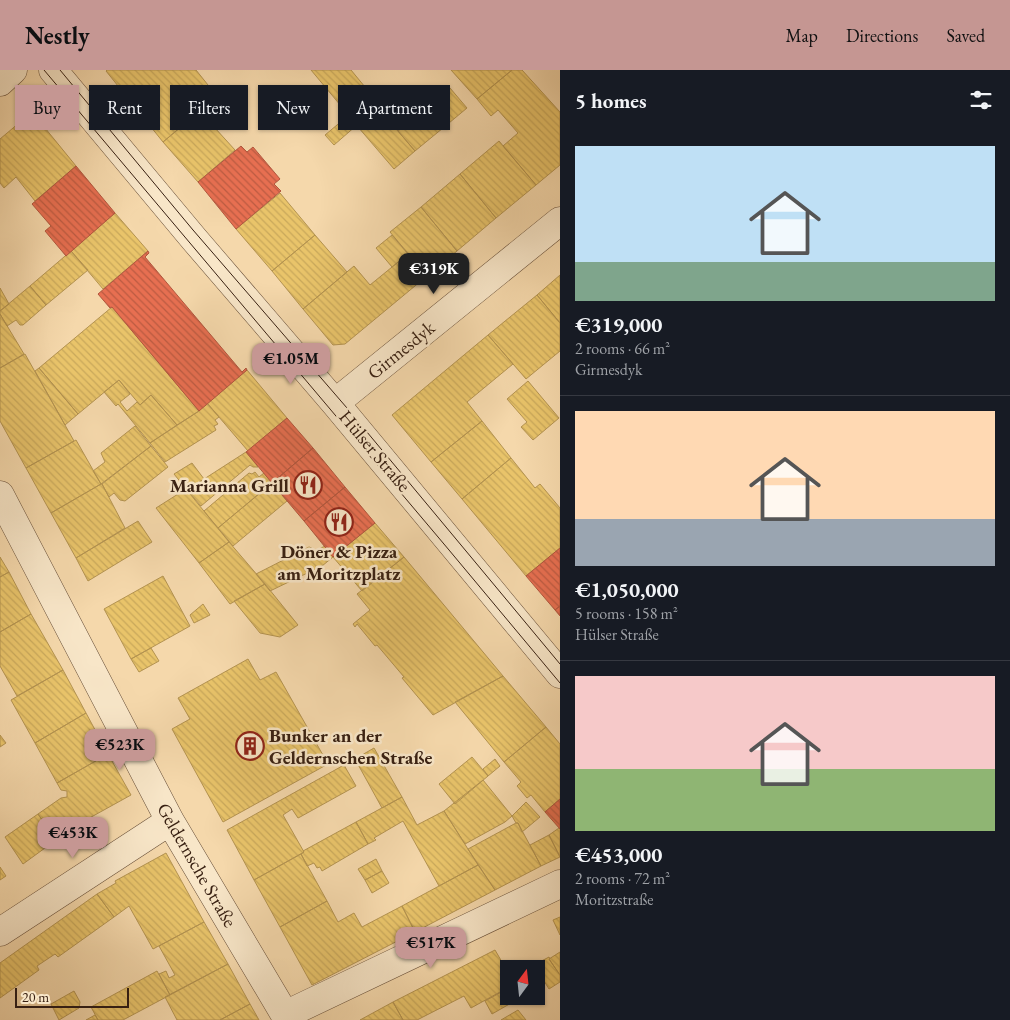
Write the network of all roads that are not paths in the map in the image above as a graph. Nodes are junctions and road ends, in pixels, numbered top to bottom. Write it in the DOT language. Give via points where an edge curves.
graph roads {
  1 [pos="13,70"];
  2 [pos="53,70"];
  3 [pos="0,82"];
  4 [pos="560,221"];
  5 [pos="335,403"];
  6 [pos="0,495"];
  7 [pos="560,674"];
  8 [pos="170,821"];
  9 [pos="560,884"];
  10 [pos="0,932"];
  11 [pos="286,1018"];
  1 -- 3 [label="street"];
  2 -- 5 [label="street, Hülser Straße"];
  4 -- 5 [label="street, Girmesdyk"];
  5 -- 7 [label="street, Hülser Straße"];
  6 -- 8 [label="street, Geldernsche Straße"];
  8 -- 10 [label="street"];
  8 -- 11 [label="street, Geldernsche Straße"];
  9 -- 11 [label="street"];
}
